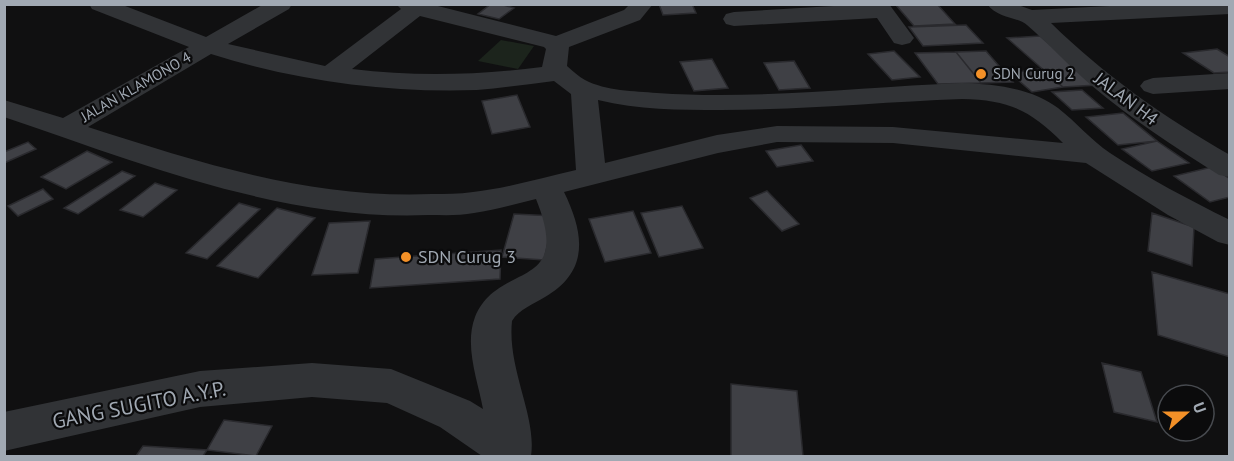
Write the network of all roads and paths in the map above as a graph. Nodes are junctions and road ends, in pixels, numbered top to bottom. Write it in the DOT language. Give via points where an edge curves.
graph roads {
  1 [pos="281,4"];
  2 [pos="642,4"];
  3 [pos="999,5"];
  4 [pos="412,6"];
  5 [pos="115,7"];
  6 [pos="1230,7"];
  7 [pos="881,8"];
  8 [pos="1032,17"];
  9 [pos="734,19"];
  10 [pos="902,38"];
  11 [pos="556,44"];
  12 [pos="209,46"];
  13 [pos="556,73"];
  14 [pos="330,74"];
  15 [pos="1230,81"];
  16 [pos="1153,86"];
  17 [pos="584,88"];
  18 [pos="4,108"];
  19 [pos="64,129"];
  20 [pos="1093,155"];
  21 [pos="1230,168"];
  22 [pos="591,174"];
  23 [pos="546,187"];
  24 [pos="1230,234"];
  25 [pos="4,432"];
  26 [pos="509,454"];
  1 -- 12 [label="street, JALAN KLAMONO 4"];
  2 -- 11 [label="street" via="633,15"];
  3 -- 8 [label="street"];
  4 -- 11 [label="street"];
  4 -- 14 [label="street"];
  5 -- 12 [label="street"];
  6 -- 8 [label="street"];
  7 -- 9 [label="street"];
  7 -- 10 [label="street"];
  8 -- 21 [label="street, JALAN H4" via="1107,88"];
  11 -- 13 [label="street"];
  12 -- 14 [label="street"];
  12 -- 19 [label="street, JALAN KLAMONO 4"];
  13 -- 14 [label="street" via="477,82 420,82"];
  13 -- 17 [label="street"];
  15 -- 16 [label="street"];
  17 -- 20 [label="street" via="660,103 754,103 934,91 990,92 1038,106"];
  17 -- 22 [label="street"];
  18 -- 19 [label="street"];
  19 -- 23 [label="street" via="222,178 329,201 397,206 472,203"];
  20 -- 22 [label="street" via="893,135 777,134"];
  20 -- 24 [label="street"];
  22 -- 23 [label="street"];
  23 -- 26 [label="street" via="560,216 563,246 556,268 544,280 505,302 493,317 491,330"];
  25 -- 26 [label="street, GANG SUGITO A.Y.P." via="200,389 312,380 392,386 455,414"];
}
